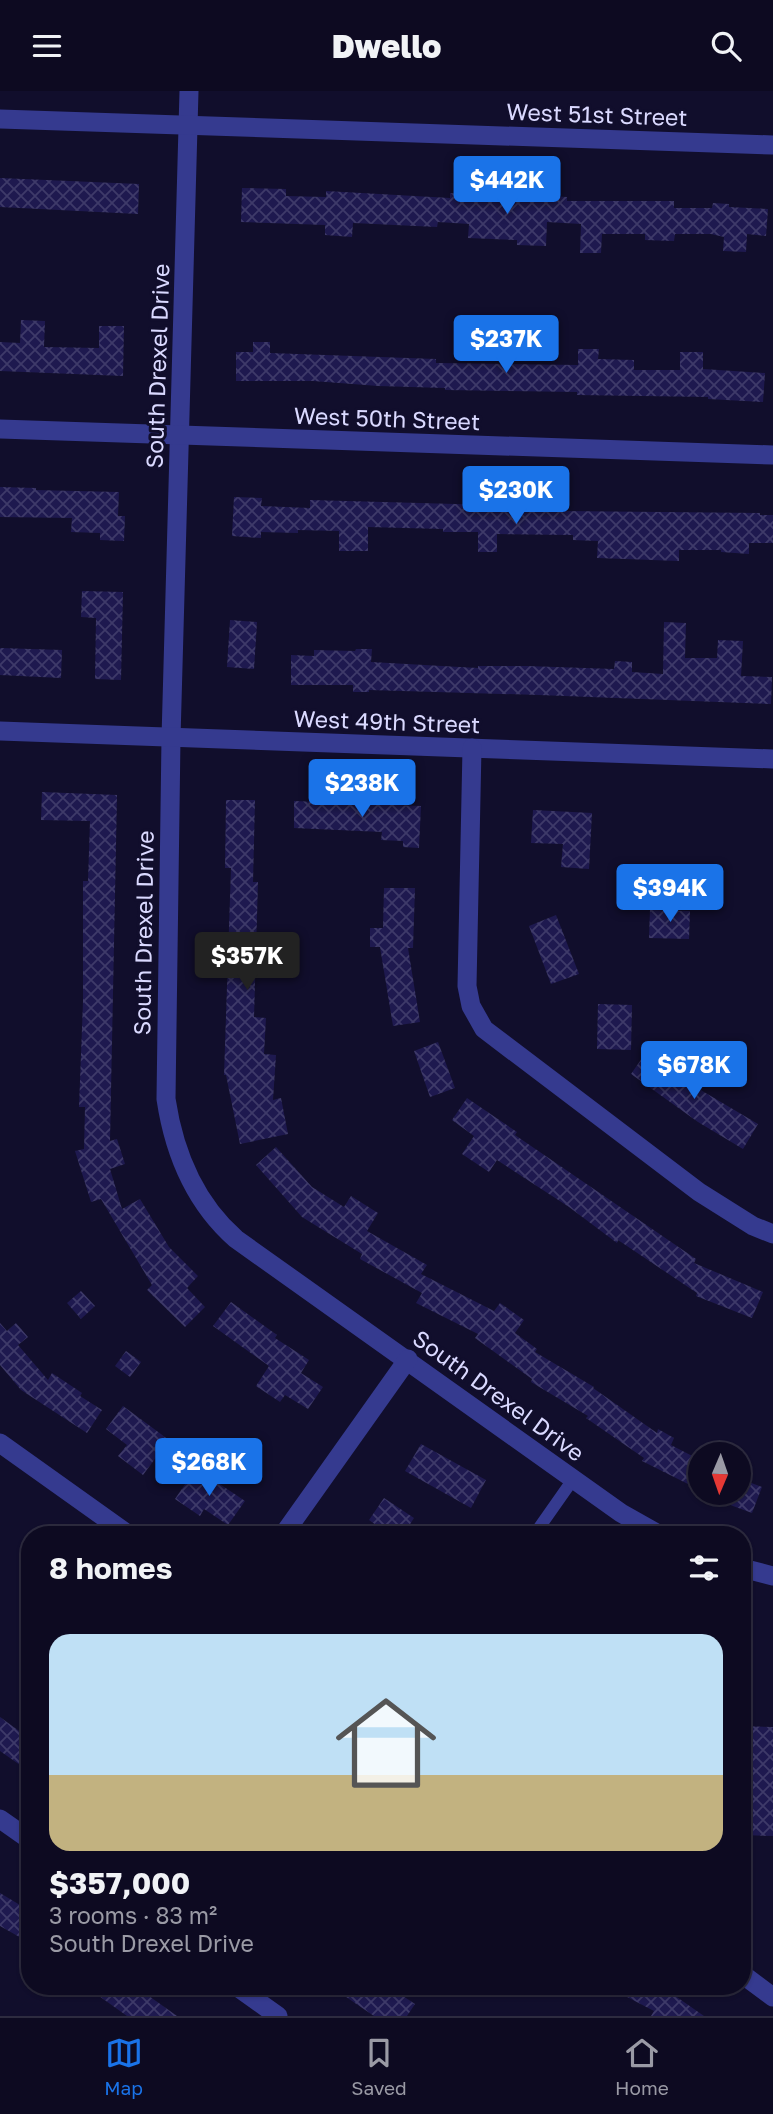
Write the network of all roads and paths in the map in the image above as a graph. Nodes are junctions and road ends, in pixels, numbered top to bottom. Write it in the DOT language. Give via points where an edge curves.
graph roads {
  1 [pos="189,91"];
  2 [pos="0,118"];
  3 [pos="188,125"];
  4 [pos="773,145"];
  5 [pos="0,429"];
  6 [pos="180,435"];
  7 [pos="773,455"];
  8 [pos="0,731"];
  9 [pos="171,738"];
  10 [pos="472,748"];
  11 [pos="773,759"];
  12 [pos="773,1234"];
  13 [pos="408,1359"];
  14 [pos="0,1443"];
  15 [pos="574,1478"];
  16 [pos="116,1526"];
  17 [pos="289,1526"];
  18 [pos="540,1526"];
  19 [pos="644,1526"];
  20 [pos="751,1570"];
  21 [pos="773,1576"];
  22 [pos="0,1819"];
  23 [pos="21,1834"];
  24 [pos="751,1981"];
  25 [pos="249,1995"];
  26 [pos="773,1997"];
  27 [pos="278,2016"];
  1 -- 3 [label="street, South Drexel Drive"];
  2 -- 3 [label="street, West 51st Street"];
  3 -- 4 [label="street, West 51st Street"];
  3 -- 6 [label="street, South Drexel Drive"];
  5 -- 6 [label="street, West 50th Street"];
  6 -- 7 [label="street, West 50th Street"];
  6 -- 9 [label="street, South Drexel Drive"];
  8 -- 9 [label="street, West 49th Street"];
  9 -- 10 [label="street, West 49th Street"];
  9 -- 13 [label="street, South Drexel Drive" via="166,1099 175,1142 206,1207 223,1227"];
  10 -- 11 [label="street, West 49th Street"];
  10 -- 12 [label="street" via="467,986 471,1006 484,1029 699,1192"];
  13 -- 15 [label="street, South Drexel Drive"];
  13 -- 17 [label="street"];
  14 -- 16 [label="street"];
  15 -- 18 [label="lane"];
  15 -- 19 [label="street, South Drexel Drive"];
  20 -- 21 [label="street"];
  22 -- 23 [label="street"];
  24 -- 26 [label="street"];
  25 -- 27 [label="street"];
}
